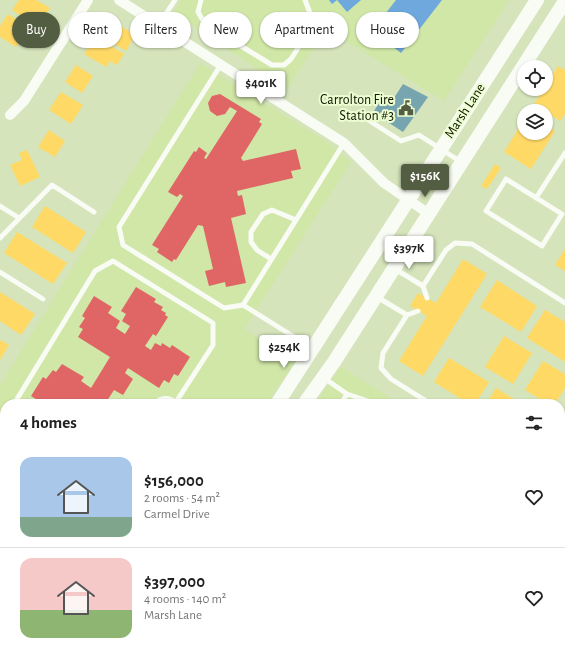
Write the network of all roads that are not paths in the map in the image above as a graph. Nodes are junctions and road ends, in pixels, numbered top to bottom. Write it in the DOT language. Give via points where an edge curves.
graph roads {
  1 [pos="88,0"];
  2 [pos="119,0"];
  3 [pos="175,0"];
  4 [pos="201,0"];
  5 [pos="305,0"];
  6 [pos="537,0"];
  7 [pos="565,1"];
  8 [pos="137,12"];
  9 [pos="167,12"];
  10 [pos="191,47"];
  11 [pos="220,66"];
  12 [pos="10,115"];
  13 [pos="362,116"];
  14 [pos="344,143"];
  15 [pos="441,149"];
  16 [pos="565,153"];
  17 [pos="462,163"];
  18 [pos="536,198"];
  19 [pos="409,201"];
  20 [pos="0,206"];
  21 [pos="94,212"];
  22 [pos="429,214"];
  23 [pos="19,218"];
  24 [pos="296,220"];
  25 [pos="0,238"];
  26 [pos="271,259"];
  27 [pos="394,268"];
  28 [pos="0,272"];
  29 [pos="423,286"];
  30 [pos="376,297"];
  31 [pos="427,298"];
  32 [pos="43,300"];
  33 [pos="565,303"];
  34 [pos="243,305"];
  35 [pos="418,311"];
  36 [pos="407,315"];
  37 [pos="313,349"];
  38 [pos="323,378"];
  39 [pos="347,394"];
  40 [pos="17,399"];
  41 [pos="179,399"];
  42 [pos="280,399"];
  43 [pos="308,399"];
  44 [pos="344,399"];
  45 [pos="362,399"];
  46 [pos="423,399"];
  1 -- 12 [label="street" via="24,100"];
  2 -- 8 [label="street"];
  3 -- 9 [label="lane"];
  4 -- 5 [label="lane" via="198,12 205,24 272,65 284,65 291,59 310,29 310,13"];
  6 -- 15 [label="main road, Marsh Lane"];
  7 -- 17 [label="main road, Marsh Lane"];
  10 -- 11 [label="street"];
  11 -- 14 [label="street"];
  11 -- 34 [label="lane" via="119,227 123,245 224,308"];
  13 -- 15 [label="lane" via="401,141 419,135"];
  14 -- 19 [label="street" via="384,183"];
  14 -- 24 [label="lane"];
  15 -- 17 [label="lane"];
  15 -- 19 [label="main road, Marsh Lane"];
  16 -- 18 [label="lane"];
  17 -- 22 [label="main road, Marsh Lane"];
  18 -- 18 [label="lane" via="506,179 486,211 542,246 562,214"];
  19 -- 22 [label="street"];
  19 -- 37 [label="main road, Marsh Lane"];
  20 -- 23 [label="lane"];
  21 -- 23 [label="lane" via="52,185"];
  22 -- 27 [label="main road, Marsh Lane"];
  23 -- 25 [label="lane"];
  24 -- 26 [label="lane"];
  24 -- 26 [label="lane" via="272,210 263,214 251,232 251,242 257,250"];
  26 -- 34 [label="lane"];
  27 -- 29 [label="lane"];
  27 -- 30 [label="main road, Marsh Lane"];
  28 -- 32 [label="lane"];
  29 -- 31 [label="lane"];
  29 -- 33 [label="lane" via="446,250 455,243 472,244"];
  30 -- 36 [label="lane"];
  30 -- 38 [label="main road, Marsh Lane"];
  34 -- 37 [label="lane"];
  35 -- 36 [label="lane"];
  36 -- 46 [label="lane" via="383,353 381,368 391,379"];
  37 -- 42 [label="main road, Marsh Lane"];
  38 -- 39 [label="lane"];
  38 -- 43 [label="main road, Marsh Lane"];
  39 -- 44 [label="lane"];
  39 -- 45 [label="lane"];
  40 -- 41 [label="lane" via="94,271 113,261 213,323 213,345"];
}
